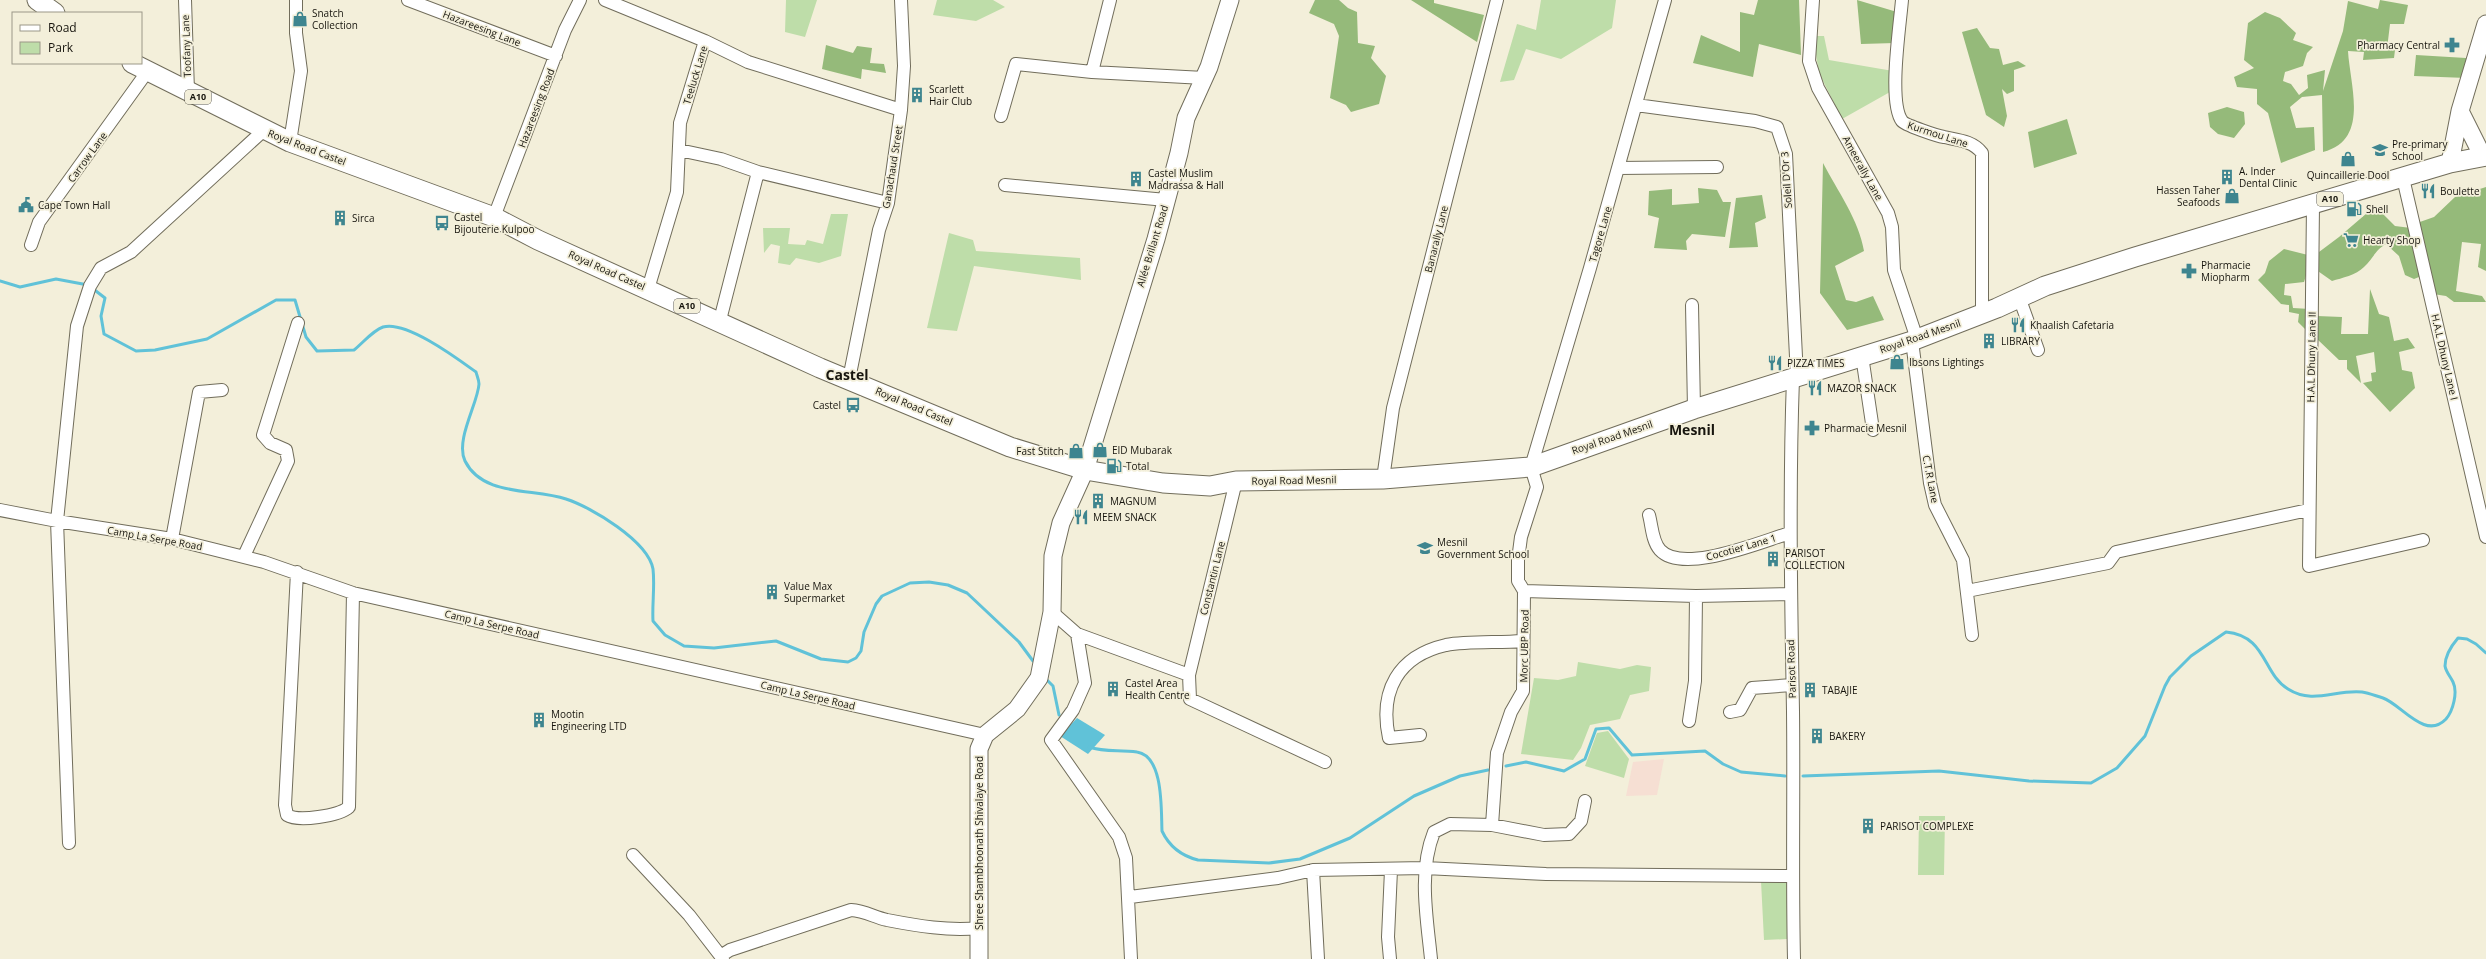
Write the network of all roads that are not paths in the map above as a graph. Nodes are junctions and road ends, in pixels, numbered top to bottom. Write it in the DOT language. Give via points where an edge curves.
graph roads {
  1 [pos="37,0"];
  2 [pos="185,0"];
  3 [pos="296,0"];
  4 [pos="408,0"];
  5 [pos="580,0"];
  6 [pos="605,0"];
  7 [pos="901,0"];
  8 [pos="1110,0"];
  9 [pos="1230,0"];
  10 [pos="1497,0"];
  11 [pos="1665,0"];
  12 [pos="1813,0"];
  13 [pos="1902,0"];
  14 [pos="54,12"];
  15 [pos="2486,24"];
  16 [pos="705,41"];
  17 [pos="556,56"];
  18 [pos="140,67"];
  19 [pos="1092,72"];
  20 [pos="1204,78"];
  21 [pos="188,91"];
  22 [pos="1636,105"];
  23 [pos="901,110"];
  24 [pos="2460,111"];
  25 [pos="1001,116"];
  26 [pos="264,130"];
  27 [pos="290,142"];
  28 [pos="678,150"];
  29 [pos="2484,156"];
  30 [pos="2450,163"];
  31 [pos="1717,167"];
  32 [pos="1618,168"];
  33 [pos="758,172"];
  34 [pos="2403,178"];
  35 [pos="1005,185"];
  36 [pos="1166,200"];
  37 [pos="888,203"];
  38 [pos="2313,205"];
  39 [pos="494,217"];
  40 [pos="31,245"];
  41 [pos="648,289"];
  42 [pos="2019,297"];
  43 [pos="1692,304"];
  44 [pos="1982,314"];
  45 [pos="720,320"];
  46 [pos="298,323"];
  47 [pos="1915,340"];
  48 [pos="2038,350"];
  49 [pos="1862,356"];
  50 [pos="1795,378"];
  51 [pos="849,379"];
  52 [pos="222,390"];
  53 [pos="1694,409"];
  54 [pos="1873,430"];
  55 [pos="1531,467"];
  56 [pos="1085,470"];
  57 [pos="1383,479"];
  58 [pos="1236,481"];
  59 [pos="0,510"];
  60 [pos="2308,510"];
  61 [pos="1649,515"];
  62 [pos="58,521"];
  63 [pos="1790,533"];
  64 [pos="2486,537"];
  65 [pos="172,539"];
  66 [pos="2423,540"];
  67 [pos="244,556"];
  68 [pos="297,572"];
  69 [pos="1524,591"];
  70 [pos="1967,591"];
  71 [pos="353,592"];
  72 [pos="1789,594"];
  73 [pos="1696,596"];
  74 [pos="1052,612"];
  75 [pos="1077,634"];
  76 [pos="1972,635"];
  77 [pos="1522,641"];
  78 [pos="1189,675"];
  79 [pos="1792,685"];
  80 [pos="1730,712"];
  81 [pos="1688,721"];
  82 [pos="985,735"];
  83 [pos="1420,735"];
  84 [pos="1326,762"];
  85 [pos="1585,801"];
  86 [pos="1492,825"];
  87 [pos="69,843"];
  88 [pos="634,855"];
  89 [pos="1425,868"];
  90 [pos="1313,870"];
  91 [pos="1390,870"];
  92 [pos="1792,876"];
  93 [pos="1130,897"];
  94 [pos="980,928"];
  95 [pos="722,957"];
  96 [pos="979,959"];
  97 [pos="1131,959"];
  98 [pos="1318,959"];
  99 [pos="1390,959"];
  100 [pos="1431,959"];
  101 [pos="1794,959"];
  1 -- 14 [label="main road"];
  2 -- 21 [label="street, Toofany Lane"];
  3 -- 27 [label="street" via="296,32 301,71"];
  4 -- 17 [label="street, Hazareesing Lane"];
  5 -- 17 [label="street, Hazareesing Road"];
  6 -- 16 [label="street"];
  7 -- 23 [label="street, Ganachaud Street" via="904,66"];
  8 -- 19 [label="street"];
  9 -- 20 [label="main road, Allée Brillant Road"];
  10 -- 57 [label="street, Banarally Lane" via="1393,408"];
  11 -- 22 [label="street, Tagore Lane"];
  12 -- 47 [label="street, Ameerally Lane" via="1810,61 1814,75 1818,88 1888,213 1892,227 1894,270"];
  13 -- 44 [label="street, Kurmou Lane" via="1896,111 1902,122 1941,137 1964,140 1982,153"];
  15 -- 24 [label="main road"];
  16 -- 23 [label="street, Teeluck Lane" via="748,62"];
  16 -- 28 [label="street, Teeluck Lane" via="680,123"];
  17 -- 39 [label="street, Hazareesing Road"];
  18 -- 21 [label="main road, Royal Road Castel / A10"];
  18 -- 40 [label="street, Carrow Lane" via="39,222"];
  19 -- 20 [label="street"];
  19 -- 25 [label="street" via="1016,64"];
  20 -- 36 [label="main road, Allée Brillant Road" via="1186,118"];
  21 -- 26 [label="main road, Royal Road Castel / A10"];
  22 -- 32 [label="street, Tagore Lane"];
  22 -- 50 [label="street, Soleil D'Or 3" via="1755,121 1777,128 1786,154"];
  23 -- 37 [label="street, Ganachaud Street"];
  24 -- 29 [label="main road"];
  24 -- 30 [label="main road"];
  26 -- 27 [label="main road, Royal Road Castel / A10"];
  26 -- 62 [label="street" via="131,252 101,268 93,278 77,326"];
  27 -- 39 [label="main road, Royal Road Castel / A10"];
  28 -- 33 [label="street" via="721,159"];
  28 -- 41 [label="street, Teeluck Lane" via="677,192"];
  29 -- 30 [label="main road, A10"];
  30 -- 34 [label="main road, A10"];
  31 -- 32 [label="street"];
  32 -- 55 [label="street, Tagore Lane"];
  33 -- 37 [label="street"];
  33 -- 45 [label="street"];
  34 -- 38 [label="main road, A10"];
  34 -- 64 [label="street, H.A.L Dhuny Lane I"];
  35 -- 36 [label="street"];
  36 -- 56 [label="main road, Allée Brillant Road"];
  37 -- 51 [label="street, Ganachaud Street" via="879,230"];
  38 -- 42 [label="main road, Royal Road Mesnil / A10" via="2135,257"];
  38 -- 60 [label="street, H.A.L Dhuny Lane II"];
  39 -- 41 [label="main road, Royal Road Castel / A10" via="538,240"];
  41 -- 45 [label="main road, Royal Road Castel / A10"];
  42 -- 44 [label="main road, Royal Road Mesnil / A10"];
  42 -- 48 [label="street"];
  43 -- 53 [label="street"];
  44 -- 47 [label="main road, Royal Road Mesnil / A10"];
  45 -- 51 [label="main road, Royal Road Castel / A10" via="820,368"];
  46 -- 67 [label="street" via="263,435 270,443 286,450 288,461"];
  47 -- 49 [label="main road, Royal Road Mesnil / A10"];
  47 -- 70 [label="street, C.T.R Lane" via="1930,482 1935,505 1963,560"];
  49 -- 50 [label="main road, Royal Road Mesnil / A10"];
  49 -- 54 [label="street"];
  50 -- 53 [label="main road, Royal Road Mesnil / A10"];
  50 -- 63 [label="street, Parisot Road" via="1789,480"];
  51 -- 56 [label="main road, Royal Road Castel / A10" via="1010,447"];
  52 -- 65 [label="street" via="199,392"];
  53 -- 55 [label="main road, Royal Road Mesnil / A10"];
  55 -- 57 [label="main road, Royal Road Mesnil / A10"];
  55 -- 69 [label="street, Morc UBP Road" via="1537,487 1521,537 1518,560 1518,581"];
  56 -- 58 [label="main road, Royal Road Mesnil / A10" via="1179,484 1210,486"];
  56 -- 74 [label="main road" via="1061,523 1053,556"];
  57 -- 58 [label="main road, Royal Road Mesnil / A10"];
  58 -- 78 [label="street, Constantin Lane"];
  59 -- 62 [label="street, Camp La Serpe Road"];
  60 -- 66 [label="street, H.A.L Dhuny Lane II" via="2309,566"];
  60 -- 70 [label="street" via="2116,552 2108,562"];
  61 -- 63 [label="street, Cocotier Lane 1" via="1657,546 1662,552 1674,558 1709,557"];
  62 -- 65 [label="street, Camp La Serpe Road"];
  62 -- 87 [label="street"];
  63 -- 72 [label="street, Parisot Road"];
  65 -- 67 [label="street, Camp La Serpe Road"];
  67 -- 68 [label="street, Camp La Serpe Road"];
  68 -- 71 [label="street, Camp La Serpe Road"];
  68 -- 71 [label="street" via="285,805 287,815 297,820 338,813 349,807"];
  69 -- 73 [label="street"];
  69 -- 77 [label="street, Morc UBP Road"];
  70 -- 76 [label="street, C.T.R Lane"];
  71 -- 82 [label="street, Camp La Serpe Road"];
  72 -- 73 [label="street"];
  72 -- 79 [label="street, Parisot Road"];
  73 -- 81 [label="street" via="1695,680"];
  74 -- 75 [label="street"];
  74 -- 82 [label="main road" via="1039,678 1018,709"];
  75 -- 78 [label="street"];
  75 -- 93 [label="street" via="1085,683 1073,710 1051,737 1119,837 1126,858"];
  77 -- 83 [label="street" via="1448,645 1424,652 1400,670 1388,694 1386,725 1389,738"];
  77 -- 86 [label="street, Morc UBP Road" via="1523,691 1511,712 1497,752"];
  78 -- 84 [label="street, Constantin Lane" via="1190,700"];
  79 -- 80 [label="street" via="1752,688 1740,710"];
  79 -- 92 [label="street, Parisot Road"];
  82 -- 94 [label="main road, Shree Shambhoonath Shivalaye Road" via="978,759"];
  85 -- 86 [label="street" via="1581,821 1569,834 1544,835"];
  86 -- 89 [label="street" via="1450,824 1434,832 1428,847"];
  88 -- 95 [label="street" via="689,915"];
  89 -- 91 [label="street"];
  89 -- 92 [label="street" via="1546,874"];
  89 -- 100 [label="street"];
  90 -- 91 [label="street"];
  90 -- 93 [label="street" via="1278,878"];
  90 -- 98 [label="street"];
  91 -- 99 [label="street"];
  92 -- 101 [label="street, Parisot Road"];
  93 -- 97 [label="street"];
  94 -- 95 [label="street" via="954,930 929,927 885,920 864,911 851,910 730,950"];
  94 -- 96 [label="main road, Shree Shambhoonath Shivalaye Road"];
}
